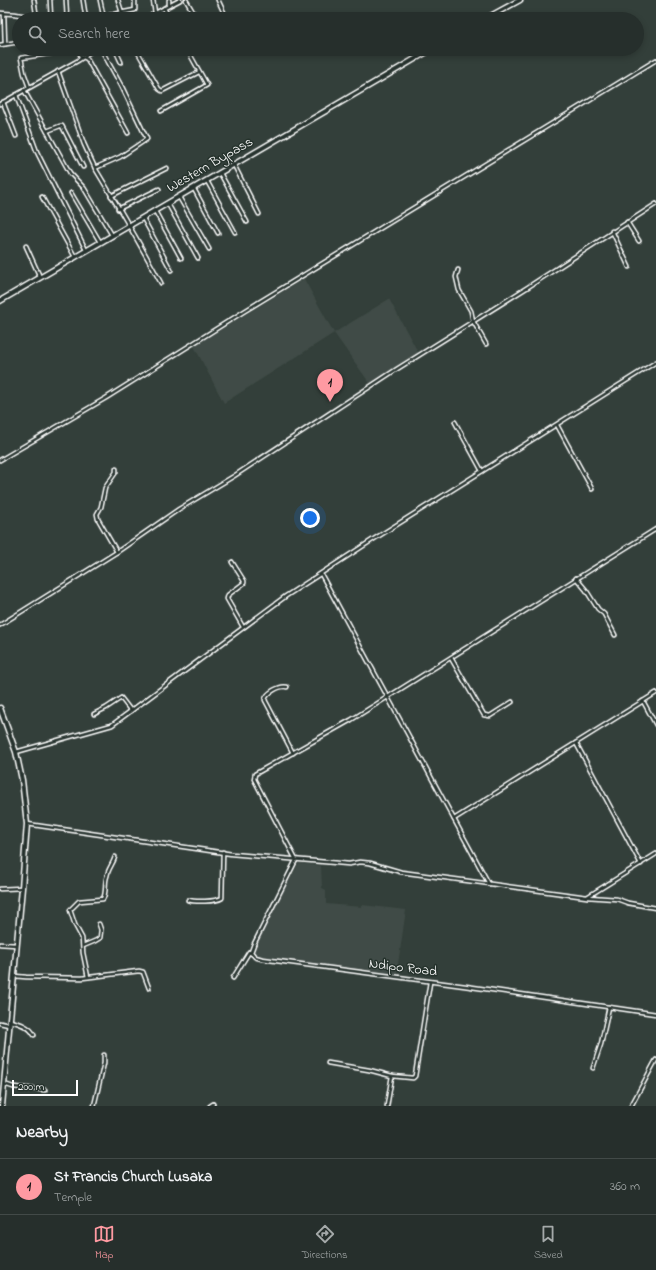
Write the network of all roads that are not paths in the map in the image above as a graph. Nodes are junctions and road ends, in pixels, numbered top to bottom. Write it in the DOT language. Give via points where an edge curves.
graph roads {
  1 [pos="34,0"];
  2 [pos="50,0"];
  3 [pos="66,0"];
  4 [pos="83,0"];
  5 [pos="100,0"];
  6 [pos="118,0"];
  7 [pos="135,0"];
  8 [pos="153,0"];
  9 [pos="169,0"];
  10 [pos="180,0"];
  11 [pos="186,0"];
  12 [pos="218,0"];
  13 [pos="520,0"];
  14 [pos="169,5"];
  15 [pos="164,8"];
  16 [pos="36,12"];
  17 [pos="51,12"];
  18 [pos="67,12"];
  19 [pos="85,12"];
  20 [pos="102,12"];
  21 [pos="121,12"];
  22 [pos="126,12"];
  23 [pos="155,12"];
  24 [pos="157,12"];
  25 [pos="166,12"];
  26 [pos="193,12"];
  27 [pos="224,12"];
  28 [pos="498,12"];
  29 [pos="0,13"];
  30 [pos="4,14"];
  31 [pos="12,15"];
  32 [pos="12,43"];
  33 [pos="0,44"];
  34 [pos="5,44"];
  35 [pos="34,56"];
  36 [pos="105,56"];
  37 [pos="118,56"];
  38 [pos="140,56"];
  39 [pos="191,56"];
  40 [pos="420,56"];
  41 [pos="81,57"];
  42 [pos="656,60"];
  43 [pos="121,62"];
  44 [pos="58,71"];
  45 [pos="200,72"];
  46 [pos="29,86"];
  47 [pos="24,90"];
  48 [pos="16,95"];
  49 [pos="1,103"];
  50 [pos="161,111"];
  51 [pos="47,131"];
  52 [pos="128,132"];
  53 [pos="16,136"];
  54 [pos="234,165"];
  55 [pos="83,167"];
  56 [pos="95,168"];
  57 [pos="167,168"];
  58 [pos="220,172"];
  59 [pos="207,180"];
  60 [pos="193,188"];
  61 [pos="159,189"];
  62 [pos="71,193"];
  63 [pos="111,196"];
  64 [pos="179,196"];
  65 [pos="42,197"];
  66 [pos="167,203"];
  67 [pos="656,204"];
  68 [pos="118,209"];
  69 [pos="155,210"];
  70 [pos="259,214"];
  71 [pos="143,218"];
  72 [pos="247,222"];
  73 [pos="627,222"];
  74 [pos="130,225"];
  75 [pos="612,231"];
  76 [pos="235,232"];
  77 [pos="218,233"];
  78 [pos="112,235"];
  79 [pos="639,241"];
  80 [pos="100,242"];
  81 [pos="26,246"];
  82 [pos="209,249"];
  83 [pos="86,250"];
  84 [pos="75,257"];
  85 [pos="181,258"];
  86 [pos="198,258"];
  87 [pos="629,267"];
  88 [pos="171,270"];
  89 [pos="458,270"];
  90 [pos="40,277"];
  91 [pos="161,283"];
  92 [pos="0,301"];
  93 [pos="473,322"];
  94 [pos="486,344"];
  95 [pos="656,362"];
  96 [pos="455,422"];
  97 [pos="557,424"];
  98 [pos="0,460"];
  99 [pos="116,469"];
  100 [pos="482,471"];
  101 [pos="592,489"];
  102 [pos="656,529"];
  103 [pos="117,552"];
  104 [pos="232,562"];
  105 [pos="321,574"];
  106 [pos="576,578"];
  107 [pos="0,625"];
  108 [pos="243,627"];
  109 [pos="615,635"];
  110 [pos="451,658"];
  111 [pos="287,687"];
  112 [pos="656,693"];
  113 [pos="388,697"];
  114 [pos="643,701"];
  115 [pos="512,702"];
  116 [pos="0,708"];
  117 [pos="131,711"];
  118 [pos="94,714"];
  119 [pos="656,725"];
  120 [pos="576,743"];
  121 [pos="16,752"];
  122 [pos="293,753"];
  123 [pos="454,819"];
  124 [pos="27,824"];
  125 [pos="223,852"];
  126 [pos="656,854"];
  127 [pos="115,857"];
  128 [pos="296,860"];
  129 [pos="641,864"];
  130 [pos="490,885"];
  131 [pos="22,888"];
  132 [pos="0,889"];
  133 [pos="587,897"];
  134 [pos="188,900"];
  135 [pos="656,908"];
  136 [pos="99,924"];
  137 [pos="0,944"];
  138 [pos="16,945"];
  139 [pos="82,946"];
  140 [pos="252,954"];
  141 [pos="14,976"];
  142 [pos="88,977"];
  143 [pos="233,978"];
  144 [pos="430,982"];
  145 [pos="149,988"];
  146 [pos="610,1007"];
  147 [pos="656,1014"];
  148 [pos="10,1023"];
  149 [pos="0,1024"];
  150 [pos="34,1035"];
  151 [pos="104,1055"];
  152 [pos="656,1060"];
  153 [pos="328,1063"];
  154 [pos="594,1068"];
  155 [pos="392,1076"];
  156 [pos="4,1084"];
  157 [pos="45,1090"];
  158 [pos="2,1106"];
  159 [pos="94,1106"];
  160 [pos="387,1106"];
  161 [pos="631,1106"];
  1 -- 16 [label="street"];
  2 -- 17 [label="street"];
  3 -- 18 [label="street"];
  4 -- 19 [label="street"];
  5 -- 20 [label="street"];
  6 -- 21 [label="street"];
  7 -- 22 [label="street" via="135,10"];
  8 -- 23 [label="street"];
  9 -- 14 [label="street"];
  10 -- 14 [label="street"];
  11 -- 26 [label="street"];
  12 -- 27 [label="street"];
  13 -- 28 [label="main road"];
  14 -- 15 [label="street"];
  15 -- 24 [label="street"];
  15 -- 25 [label="street"];
  29 -- 30 [label="street"];
  30 -- 31 [label="street"];
  30 -- 34 [label="street"];
  32 -- 34 [label="street"];
  33 -- 34 [label="street"];
  35 -- 46 [label="street" via="21,58"];
  36 -- 56 [label="street" via="147,140"];
  37 -- 43 [label="street"];
  38 -- 45 [label="street" via="162,91"];
  39 -- 45 [label="street"];
  40 -- 54 [label="main road, Western Bypass"];
  41 -- 44 [label="street"];
  41 -- 52 [label="street" via="87,60"];
  42 -- 98 [label="street" via="106,398"];
  44 -- 46 [label="street"];
  44 -- 56 [label="street"];
  45 -- 50 [label="street" via="207,85"];
  46 -- 47 [label="street"];
  47 -- 48 [label="street"];
  47 -- 51 [label="street"];
  48 -- 49 [label="street"];
  48 -- 83 [label="street" via="37,152"];
  49 -- 53 [label="street"];
  51 -- 55 [label="street" via="62,126"];
  51 -- 78 [label="street" via="70,172 84,188"];
  54 -- 58 [label="main road, Western Bypass"];
  54 -- 70 [label="street"];
  56 -- 63 [label="street"];
  57 -- 63 [label="street"];
  58 -- 59 [label="main road, Western Bypass"];
  58 -- 72 [label="street"];
  59 -- 60 [label="main road, Western Bypass"];
  59 -- 76 [label="street"];
  60 -- 64 [label="main road, Western Bypass"];
  60 -- 77 [label="street"];
  61 -- 68 [label="street"];
  62 -- 80 [label="street"];
  63 -- 68 [label="street"];
  64 -- 66 [label="main road, Western Bypass"];
  64 -- 82 [label="street"];
  65 -- 84 [label="street"];
  66 -- 69 [label="main road, Western Bypass"];
  66 -- 86 [label="street"];
  67 -- 73 [label="street"];
  68 -- 74 [label="street"];
  69 -- 71 [label="main road, Western Bypass"];
  69 -- 85 [label="street"];
  71 -- 74 [label="main road, Western Bypass"];
  71 -- 88 [label="street"];
  73 -- 75 [label="street"];
  73 -- 79 [label="street"];
  74 -- 78 [label="main road, Western Bypass"];
  74 -- 91 [label="street"];
  75 -- 87 [label="street"];
  75 -- 93 [label="street"];
  78 -- 80 [label="main road, Western Bypass"];
  80 -- 83 [label="main road, Western Bypass"];
  81 -- 90 [label="street"];
  83 -- 84 [label="main road, Western Bypass"];
  84 -- 90 [label="main road, Western Bypass"];
  89 -- 93 [label="street" via="457,285 471,311"];
  90 -- 92 [label="main road, Western Bypass"];
  93 -- 94 [label="street"];
  93 -- 103 [label="street"];
  95 -- 97 [label="street"];
  96 -- 100 [label="street"];
  97 -- 100 [label="street"];
  97 -- 101 [label="street"];
  99 -- 103 [label="street" via="105,488 97,514"];
  100 -- 105 [label="street"];
  102 -- 106 [label="street"];
  103 -- 107 [label="street"];
  104 -- 108 [label="street" via="244,581 242,586 228,595 227,599"];
  105 -- 108 [label="street"];
  105 -- 113 [label="street"];
  106 -- 109 [label="street" via="604,614"];
  106 -- 110 [label="street"];
  108 -- 117 [label="street"];
  110 -- 113 [label="street"];
  110 -- 115 [label="street" via="484,715 490,716"];
  111 -- 122 [label="street" via="282,686 265,700"];
  112 -- 114 [label="street"];
  113 -- 122 [label="street"];
  113 -- 123 [label="street"];
  114 -- 119 [label="street"];
  114 -- 120 [label="street"];
  116 -- 121 [label="main road"];
  117 -- 118 [label="street" via="121,698"];
  117 -- 121 [label="street" via="112,725"];
  120 -- 123 [label="street"];
  120 -- 129 [label="street"];
  121 -- 124 [label="main road"];
  122 -- 128 [label="street" via="254,777"];
  123 -- 130 [label="street"];
  124 -- 125 [label="street"];
  124 -- 131 [label="main road"];
  125 -- 128 [label="street"];
  125 -- 134 [label="street" via="222,898 211,902"];
  126 -- 129 [label="street"];
  127 -- 139 [label="street" via="106,877 103,899 79,901 71,909"];
  128 -- 130 [label="street" via="370,863 401,872"];
  128 -- 140 [label="street" via="251,950"];
  129 -- 133 [label="street"];
  130 -- 133 [label="street"];
  131 -- 132 [label="street"];
  131 -- 138 [label="main road"];
  133 -- 135 [label="street" via="617,899"];
  136 -- 139 [label="street" via="100,938"];
  137 -- 138 [label="street"];
  138 -- 141 [label="main road"];
  139 -- 142 [label="street"];
  140 -- 143 [label="street" via="249,952"];
  140 -- 144 [label="street, Ndipo Road" via="262,959"];
  141 -- 142 [label="street"];
  141 -- 148 [label="main road"];
  142 -- 145 [label="street" via="141,971"];
  144 -- 146 [label="street, Ndipo Road"];
  144 -- 155 [label="street" via="415,1076 409,1079"];
  146 -- 147 [label="street, Ndipo Road"];
  146 -- 154 [label="street"];
  148 -- 149 [label="street"];
  148 -- 150 [label="street" via="25,1026"];
  148 -- 156 [label="main road"];
  151 -- 159 [label="street"];
  152 -- 161 [label="street"];
  153 -- 155 [label="street"];
  155 -- 160 [label="street"];
  156 -- 157 [label="street"];
  156 -- 158 [label="main road"];
}
